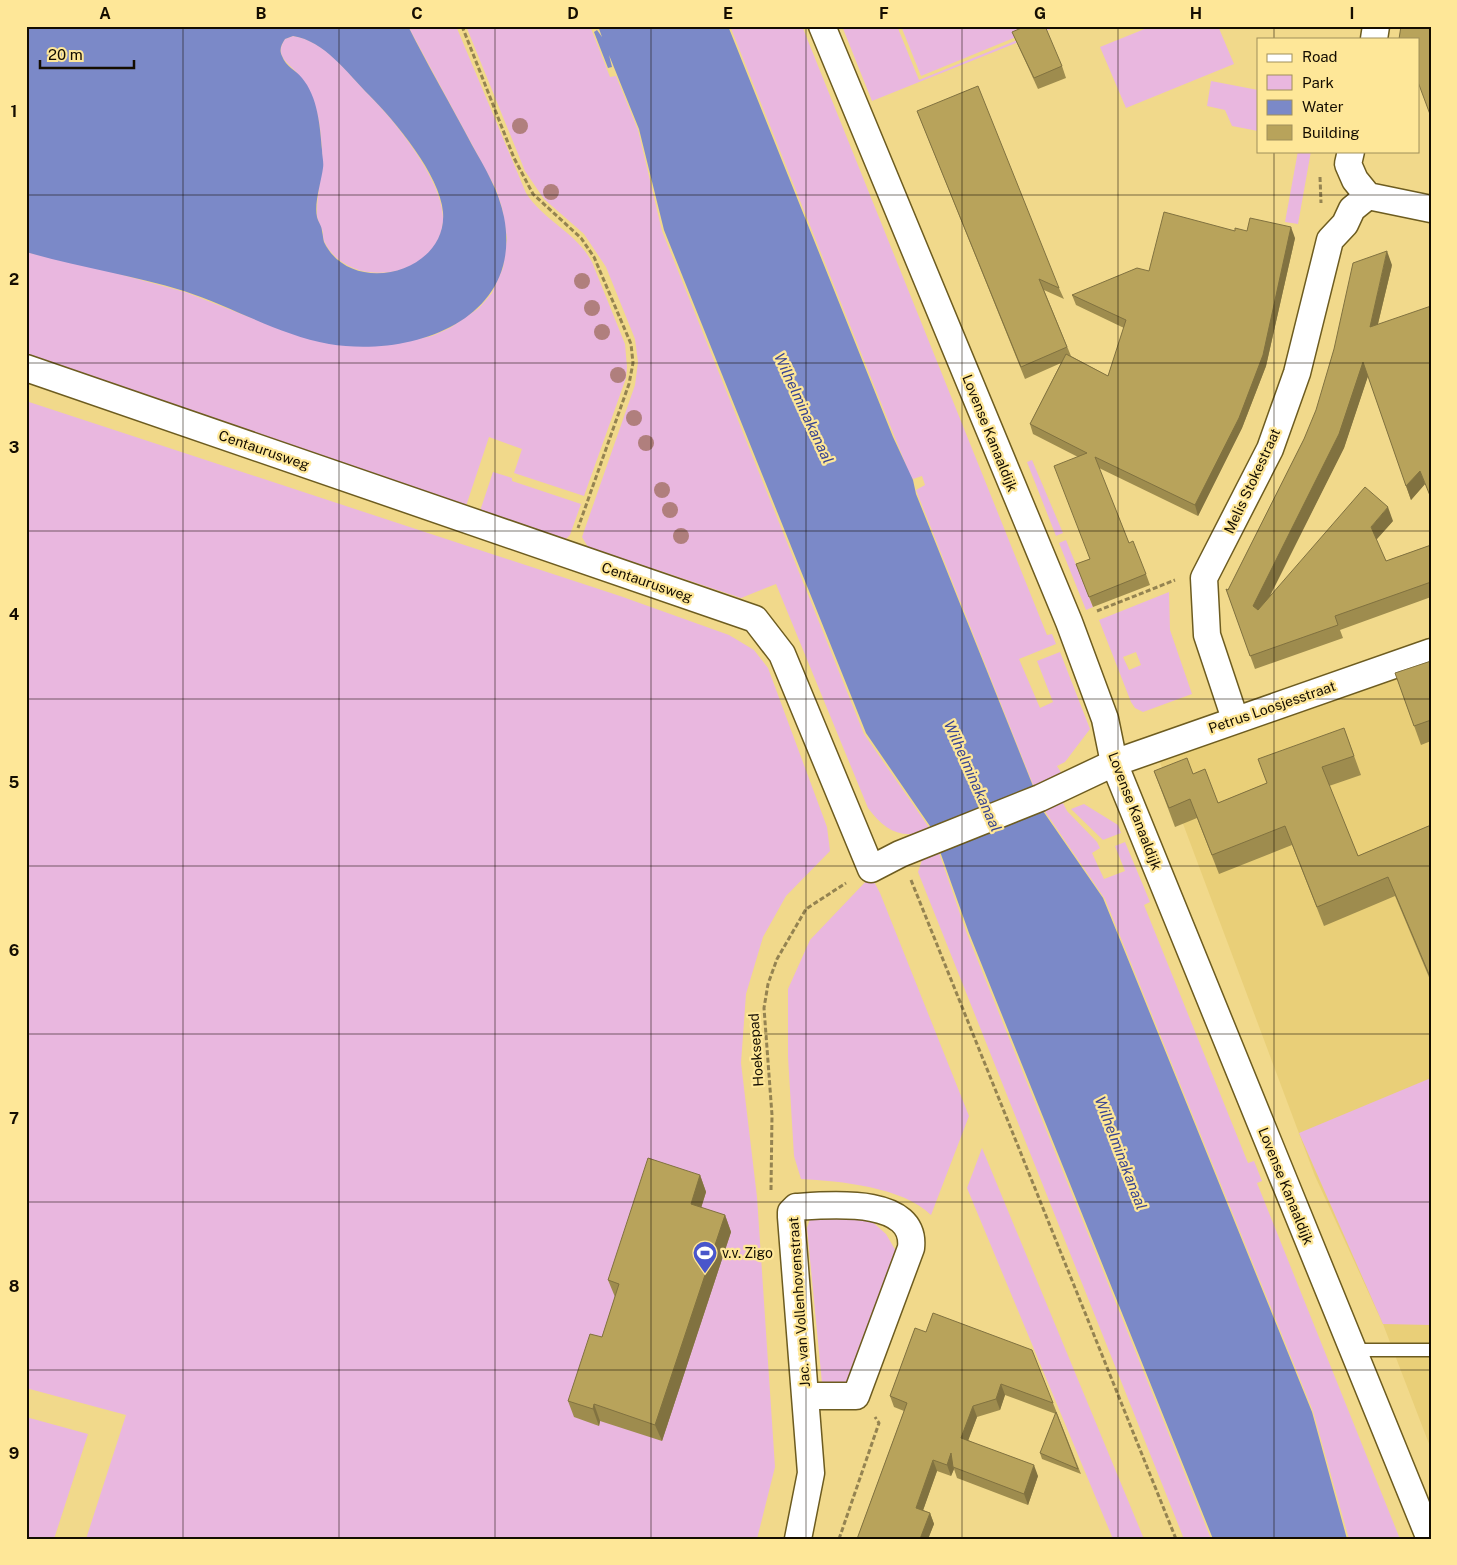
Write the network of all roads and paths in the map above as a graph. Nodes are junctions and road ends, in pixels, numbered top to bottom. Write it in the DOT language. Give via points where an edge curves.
graph roads {
  1 [pos="462,26"];
  2 [pos="822,26"];
  3 [pos="1349,158"];
  4 [pos="1320,170"];
  5 [pos="1368,196"];
  6 [pos="1431,209"];
  7 [pos="1330,240"];
  8 [pos="26,368"];
  9 [pos="568,555"];
  10 [pos="1204,578"];
  11 [pos="1069,622"];
  12 [pos="1431,652"];
  13 [pos="1235,719"];
  14 [pos="1114,763"];
  15 [pos="900,854"];
  16 [pos="871,868"];
  17 [pos="771,1199"];
  18 [pos="1352,1350"];
  19 [pos="1431,1350"];
  20 [pos="805,1396"];
  21 [pos="856,1396"];
  22 [pos="798,1539"];
  23 [pos="839,1539"];
  24 [pos="1176,1539"];
  25 [pos="1430,1539"];
  1 -- 9 [label="path" via="514,158 533,194 581,238 594,257 631,344 633,363 629,384"];
  2 -- 11 [label="street, Lovense Kanaaldijk"];
  3 -- 5 [label="street" via="1355,180"];
  4 -- 7 [label="path" via="1319,194"];
  5 -- 6 [label="street"];
  5 -- 7 [label="street, Melis Stokestraat" via="1352,209 1345,224"];
  7 -- 10 [label="street, Melis Stokestraat" via="1297,373 1270,449"];
  8 -- 9 [label="street, Centaurusweg"];
  9 -- 16 [label="street, Centaurusweg" via="755,619 782,654"];
  10 -- 11 [label="path" via="1185,576"];
  10 -- 13 [label="street" via="1207,635"];
  11 -- 14 [label="street, Lovense Kanaaldijk" via="1105,719"];
  12 -- 13 [label="street, Petrus Loosjesstraat"];
  13 -- 14 [label="street, Petrus Loosjesstraat"];
  14 -- 15 [label="street" via="1040,798"];
  14 -- 18 [label="street, Lovense Kanaaldijk"];
  15 -- 16 [label="street"];
  15 -- 24 [label="path"];
  16 -- 17 [label="path, Hoeksepad" via="806,909 777,959 768,984 764,1008 772,1114"];
  18 -- 19 [label="lane"];
  18 -- 25 [label="street, Lovense Kanaaldijk"];
  20 -- 21 [label="street, Jac. van Vollenhovenstraat"];
  20 -- 21 [label="street, Jac. van Vollenhovenstraat" via="790,1217 796,1207 820,1206 866,1207 885,1211 909,1227 912,1236 908,1258"];
  20 -- 22 [label="street, Jac. van Vollenhovenstraat" via="811,1473"];
  21 -- 23 [label="path" via="879,1423"];
}
